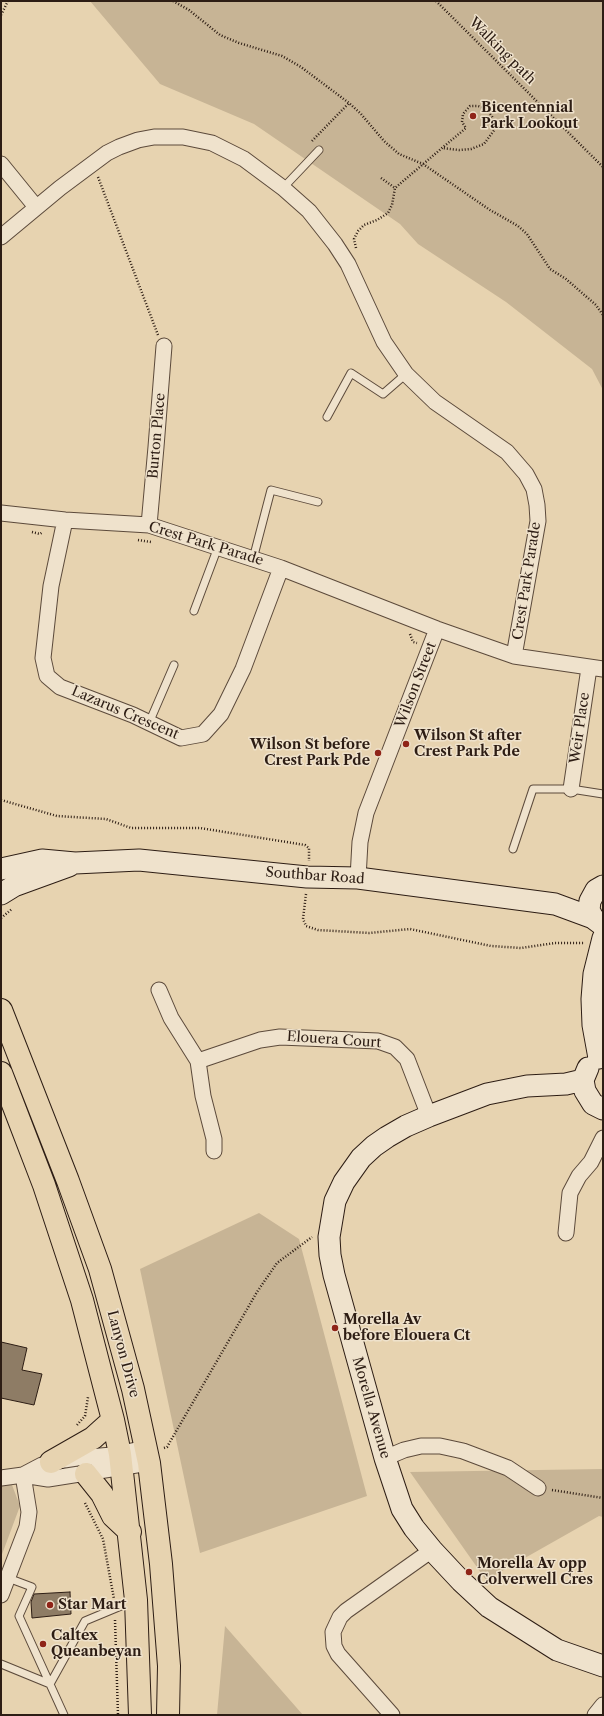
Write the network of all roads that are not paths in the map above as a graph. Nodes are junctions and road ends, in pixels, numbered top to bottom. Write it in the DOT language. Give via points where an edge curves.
graph roads {
  1 [pos="319,150"];
  2 [pos="1,164"];
  3 [pos="283,188"];
  4 [pos="36,207"];
  5 [pos="1,237"];
  6 [pos="164,346"];
  7 [pos="406,374"];
  8 [pos="327,417"];
  9 [pos="318,502"];
  10 [pos="1,513"];
  11 [pos="65,520"];
  12 [pos="149,525"];
  13 [pos="218,548"];
  14 [pos="253,559"];
  15 [pos="281,568"];
  16 [pos="194,611"];
  17 [pos="437,629"];
  18 [pos="514,656"];
  19 [pos="174,664"];
  20 [pos="596,668"];
  21 [pos="149,723"];
  22 [pos="572,788"];
  23 [pos="603,794"];
  24 [pos="513,849"];
  25 [pos="75,863"];
  26 [pos="1,869"];
  27 [pos="358,878"];
  28 [pos="598,890"];
  29 [pos="1,894"];
  30 [pos="555,904"];
  31 [pos="598,922"];
  32 [pos="603,938"];
  33 [pos="159,990"];
  34 [pos="603,992"];
  35 [pos="1,1010"];
  36 [pos="603,1013"];
  37 [pos="601,1058"];
  38 [pos="198,1061"];
  39 [pos="1,1073"];
  40 [pos="578,1085"];
  41 [pos="603,1109"];
  42 [pos="429,1116"];
  43 [pos="603,1138"];
  44 [pos="214,1151"];
  45 [pos="566,1234"];
  46 [pos="113,1420"];
  47 [pos="147,1454"];
  48 [pos="385,1458"];
  49 [pos="120,1461"];
  50 [pos="51,1462"];
  51 [pos="83,1474"];
  52 [pos="23,1475"];
  53 [pos="1,1478"];
  54 [pos="538,1488"];
  55 [pos="130,1532"];
  56 [pos="432,1550"];
  57 [pos="8,1578"];
  58 [pos="1,1594"];
  59 [pos="136,1600"];
  60 [pos="1,1664"];
  61 [pos="603,1666"];
  62 [pos="50,1684"];
  63 [pos="603,1705"];
  64 [pos="64,1715"];
  65 [pos="140,1715"];
  66 [pos="168,1715"];
  67 [pos="392,1715"];
  68 [pos="595,1715"];
  1 -- 3 [label="lane"];
  2 -- 4 [label="street"];
  3 -- 4 [label="street, Crest Park Parade" via="244,159 212,143 183,137 154,137 119,147 92,163"];
  3 -- 7 [label="street, Crest Park Parade" via="309,212 335,244 348,264 384,342"];
  4 -- 5 [label="street, Crest Park Parade"];
  6 -- 12 [label="street, Burton Place"];
  7 -- 8 [label="lane" via="383,394 352,373"];
  7 -- 18 [label="street, Crest Park Parade" via="435,402 507,452 526,474 534,489 537,527"];
  9 -- 14 [label="lane" via="271,490"];
  10 -- 11 [label="street, Crest Park Parade"];
  11 -- 12 [label="street, Crest Park Parade"];
  11 -- 21 [label="street, Lazarus Crescent" via="51,586 43,658 47,676 60,687 78,692"];
  12 -- 13 [label="street, Crest Park Parade"];
  13 -- 14 [label="street, Crest Park Parade"];
  13 -- 16 [label="lane"];
  14 -- 15 [label="street, Crest Park Parade"];
  15 -- 17 [label="street, Crest Park Parade"];
  15 -- 21 [label="street, Lazarus Crescent" via="222,714 203,734 181,738"];
  17 -- 18 [label="street, Crest Park Parade"];
  17 -- 27 [label="street, Wilson Street" via="366,813 360,842"];
  18 -- 20 [label="street, Crest Park Parade"];
  19 -- 21 [label="lane"];
  20 -- 22 [label="street, Weir Place"];
  22 -- 23 [label="lane"];
  22 -- 24 [label="lane" via="533,789"];
  25 -- 26 [label="street, Southbar Road" via="42,860"];
  25 -- 27 [label="street, Southbar Road" via="139,860 307,877"];
  25 -- 29 [label="street, Southbar Road" via="14,886"];
  27 -- 30 [label="street, Southbar Road"];
  28 -- 30 [label="street, Southbar Road"];
  28 -- 31 [label="street" via="590,901 590,910"];
  30 -- 31 [label="street, Southbar Road"];
  32 -- 37 [label="street" via="594,974 592,999 593,1025"];
  33 -- 38 [label="street" via="171,1018"];
  34 -- 36 [label="street"];
  35 -- 47 [label="main road, Lanyon Drive" via="100,1269 133,1389"];
  37 -- 40 [label="street" via="590,1066"];
  38 -- 42 [label="street, Elouera Court" via="260,1040 280,1037 383,1042 395,1047 406,1059"];
  38 -- 44 [label="street" via="203,1096 214,1135"];
  39 -- 46 [label="main road, Lanyon Drive" via="44,1185 82,1300"];
  40 -- 41 [label="street" via="593,1104"];
  40 -- 42 [label="street, Morella Avenue" via="527,1086 487,1094"];
  42 -- 48 [label="street, Morella Avenue" via="387,1137 361,1158 344,1182 335,1201 329,1237 334,1275"];
  43 -- 45 [label="street" via="591,1162 579,1176 570,1193"];
  46 -- 49 [label="main road, Lanyon Drive"];
  46 -- 50 [label="main road" via="93,1438"];
  47 -- 49 [label="street"];
  47 -- 66 [label="main road, Lanyon Drive" via="161,1564 169,1666"];
  48 -- 54 [label="street" via="421,1446 440,1446 463,1451 508,1468"];
  48 -- 56 [label="street, Morella Avenue" via="402,1509"];
  49 -- 50 [label="street" via="78,1458"];
  49 -- 51 [label="street"];
  49 -- 55 [label="main road, Lanyon Drive"];
  50 -- 52 [label="street"];
  51 -- 52 [label="street" via="48,1479"];
  51 -- 55 [label="main road" via="102,1494 113,1516"];
  52 -- 53 [label="street"];
  52 -- 57 [label="street" via="29,1512 27,1526"];
  55 -- 59 [label="main road, Lanyon Drive"];
  56 -- 61 [label="street, Morella Avenue" via="488,1607 557,1650"];
  56 -- 67 [label="street" via="346,1611 333,1632 334,1646 338,1654"];
  57 -- 58 [label="street"];
  57 -- 62 [label="lane" via="32,1587 19,1616"];
  59 -- 62 [label="lane" via="85,1621"];
  59 -- 65 [label="main road, Lanyon Drive"];
  60 -- 62 [label="lane"];
  62 -- 64 [label="lane"];
  63 -- 68 [label="street"];
}
